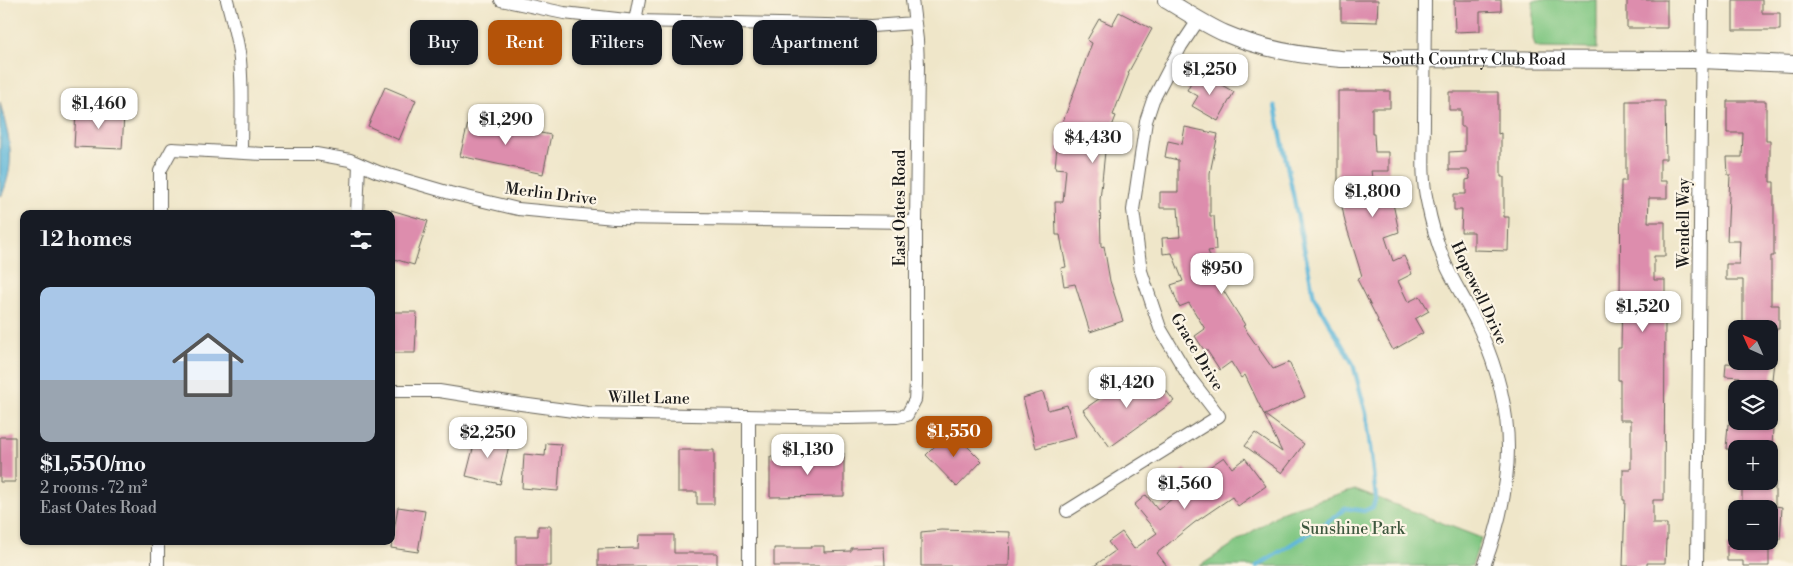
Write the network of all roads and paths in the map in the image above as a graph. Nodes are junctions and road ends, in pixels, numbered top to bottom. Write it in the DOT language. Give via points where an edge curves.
graph roads {
  1 [pos="227,0"];
  2 [pos="501,0"];
  3 [pos="639,0"];
  4 [pos="912,0"];
  5 [pos="1166,0"];
  6 [pos="1425,0"];
  7 [pos="1702,0"];
  8 [pos="1199,19"];
  9 [pos="625,20"];
  10 [pos="635,20"];
  11 [pos="662,22"];
  12 [pos="915,23"];
  13 [pos="1425,59"];
  14 [pos="1701,60"];
  15 [pos="1793,64"];
  16 [pos="241,153"];
  17 [pos="358,164"];
  18 [pos="160,210"];
  19 [pos="357,210"];
  20 [pos="916,222"];
  21 [pos="395,391"];
  22 [pos="907,415"];
  23 [pos="749,416"];
  24 [pos="1067,511"];
  25 [pos="158,545"];
  26 [pos="158,566"];
  27 [pos="749,566"];
  28 [pos="1484,566"];
  29 [pos="1697,566"];
  1 -- 16 [label="street" via="240,58"];
  2 -- 9 [label="street" via="564,14"];
  3 -- 10 [label="street"];
  4 -- 12 [label="street, East Oates Road"];
  5 -- 8 [label="street, South Country Club Road"];
  6 -- 13 [label="street, Hopewell Drive"];
  7 -- 14 [label="street, Wendell Way"];
  8 -- 13 [label="street, South Country Club Road" via="1223,33 1313,57"];
  8 -- 24 [label="street, Grace Drive" via="1153,100 1146,121 1133,210 1141,271 1160,328 1189,376 1219,416"];
  11 -- 12 [label="street" via="872,26"];
  12 -- 20 [label="street, East Oates Road" via="918,66"];
  13 -- 14 [label="street, South Country Club Road"];
  13 -- 28 [label="street, Hopewell Drive" via="1423,167 1426,200 1445,263 1480,329 1490,356 1506,420 1508,448 1501,508"];
  14 -- 15 [label="street, South Country Club Road"];
  14 -- 29 [label="street, Wendell Way"];
  16 -- 17 [label="street, Merlin Drive" via="316,154"];
  16 -- 18 [label="street, Merlin Drive" via="172,149 160,171"];
  17 -- 19 [label="street"];
  17 -- 20 [label="street, Merlin Drive" via="441,190 518,209 614,218"];
  20 -- 22 [label="street, East Oates Road" via="916,384 915,400"];
  21 -- 23 [label="street, Willet Lane" via="439,391 588,413"];
  22 -- 23 [label="street, Willet Lane" via="874,418"];
  23 -- 27 [label="street"];
  25 -- 26 [label="street"];
}
